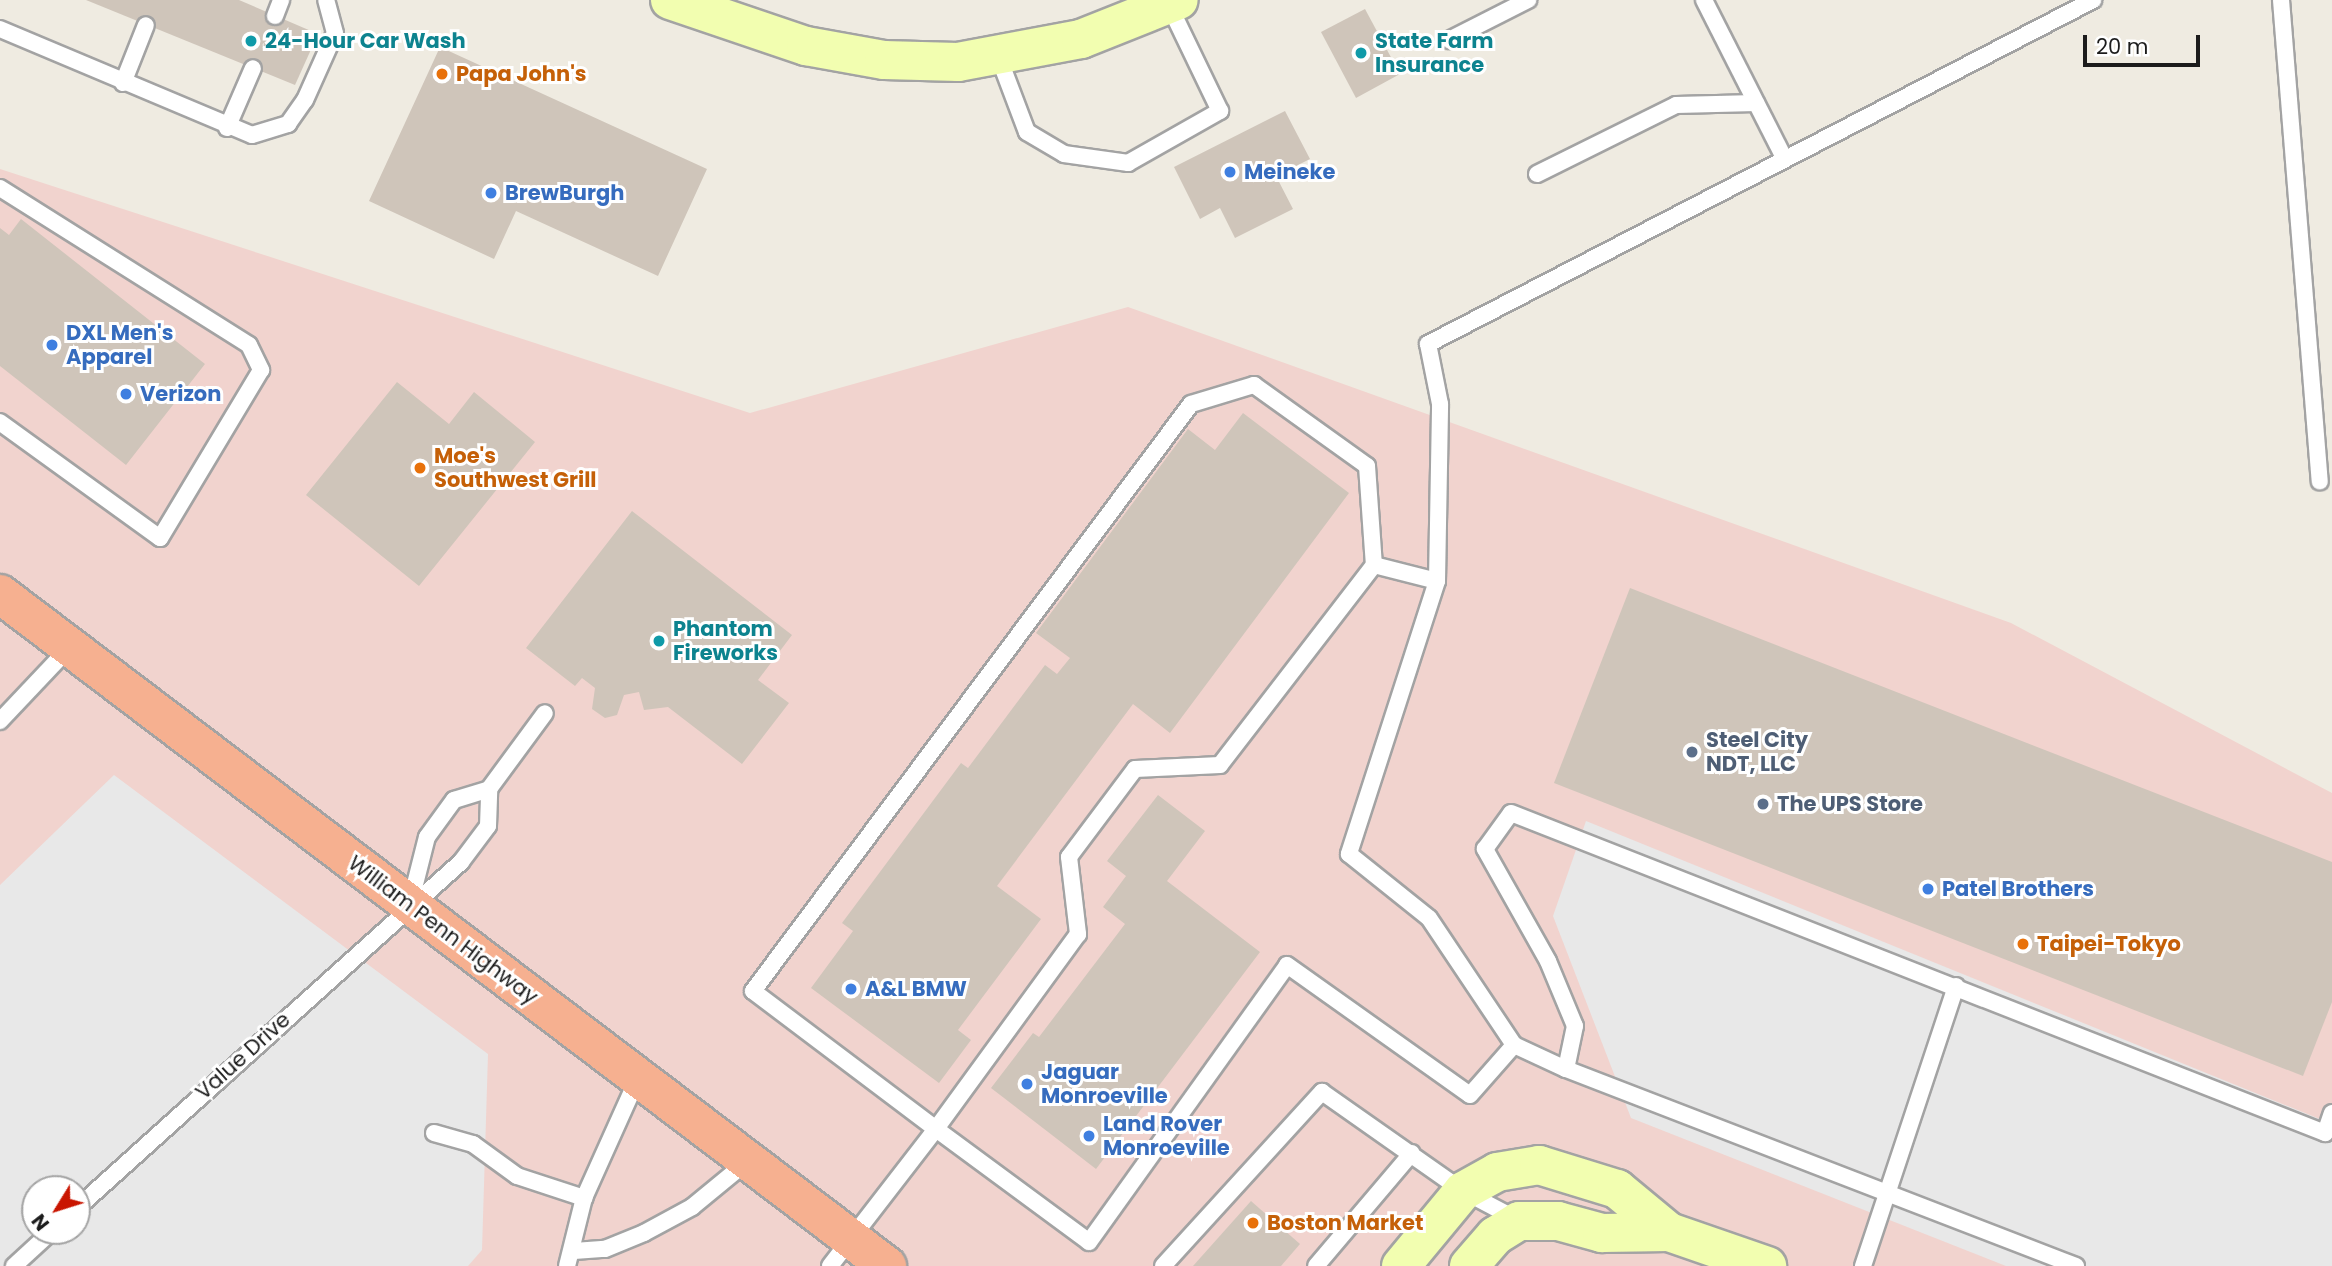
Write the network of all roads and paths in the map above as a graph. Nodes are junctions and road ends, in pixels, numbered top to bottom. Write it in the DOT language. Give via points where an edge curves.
graph roads {
  1 [pos="326,0"];
  2 [pos="670,0"];
  3 [pos="1528,0"];
  4 [pos="1704,0"];
  5 [pos="2093,0"];
  6 [pos="2281,0"];
  7 [pos="1174,3"];
  8 [pos="146,25"];
  9 [pos="0,29"];
  10 [pos="1449,40"];
  11 [pos="999,58"];
  12 [pos="253,68"];
  13 [pos="123,83"];
  14 [pos="1756,103"];
  15 [pos="227,128"];
  16 [pos="1784,158"];
  17 [pos="1537,174"];
  18 [pos="0,188"];
  19 [pos="0,422"];
  20 [pos="2320,481"];
  21 [pos="1374,565"];
  22 [pos="1437,581"];
  23 [pos="0,594"];
  24 [pos="71,647"];
  25 [pos="545,713"];
  26 [pos="0,721"];
  27 [pos="489,789"];
  28 [pos="410,904"];
  29 [pos="1956,986"];
  30 [pos="1514,1045"];
  31 [pos="1566,1069"];
  32 [pos="638,1078"];
  33 [pos="2332,1113"];
  34 [pos="936,1129"];
  35 [pos="434,1133"];
  36 [pos="1412,1153"];
  37 [pos="748,1161"];
  38 [pos="1463,1191"];
  39 [pos="1885,1193"];
  40 [pos="91,1195"];
  41 [pos="584,1198"];
  42 [pos="1519,1221"];
  43 [pos="1669,1232"];
  44 [pos="37,1245"];
  45 [pos="842,1253"];
  46 [pos="571,1259"];
  47 [pos="14,1266"];
  48 [pos="887,1266"];
  49 [pos="1163,1266"];
  50 [pos="1316,1266"];
  51 [pos="1401,1266"];
  52 [pos="1469,1266"];
  53 [pos="1767,1266"];
  54 [pos="1863,1266"];
  55 [pos="2076,1266"];
  1 -- 15 [label="lane" via="335,33 288,124 252,135"];
  2 -- 11 [label="main road" via="846,55 922,62"];
  3 -- 10 [label="lane"];
  4 -- 14 [label="lane"];
  5 -- 16 [label="lane"];
  6 -- 20 [label="lane"];
  7 -- 11 [label="main road" via="1081,39"];
  7 -- 11 [label="lane" via="1220,111 1128,163 1064,154 1027,132"];
  8 -- 13 [label="lane"];
  9 -- 13 [label="lane"];
  12 -- 15 [label="lane"];
  13 -- 15 [label="lane"];
  14 -- 16 [label="lane"];
  14 -- 17 [label="lane" via="1675,105"];
  16 -- 22 [label="lane" via="1428,344 1440,404"];
  18 -- 19 [label="lane" via="249,345 261,370 160,538"];
  21 -- 22 [label="lane"];
  21 -- 34 [label="lane" via="1220,765 1135,769 1069,857 1078,934"];
  21 -- 34 [label="lane" via="1367,466 1254,385 1191,404 753,991"];
  22 -- 30 [label="lane" via="1349,854 1429,918"];
  23 -- 24 [label="highway, William Penn Highway"];
  24 -- 26 [label="lane"];
  24 -- 28 [label="highway, William Penn Highway"];
  25 -- 27 [label="lane"];
  27 -- 28 [label="lane, Value Drive" via="488,826 461,862"];
  27 -- 28 [label="lane" via="454,800 427,836"];
  28 -- 32 [label="highway, William Penn Highway"];
  28 -- 40 [label="lane, Value Drive"];
  29 -- 31 [label="lane" via="1511,813 1485,849 1548,961 1575,1026"];
  29 -- 33 [label="lane" via="2325,1133"];
  29 -- 39 [label="lane"];
  30 -- 31 [label="lane"];
  30 -- 34 [label="lane" via="1470,1096 1287,965 1089,1242"];
  31 -- 39 [label="lane"];
  32 -- 37 [label="highway, William Penn Highway"];
  32 -- 41 [label="lane"];
  34 -- 45 [label="lane"];
  35 -- 41 [label="lane" via="473,1144 517,1176"];
  36 -- 38 [label="lane"];
  36 -- 49 [label="lane" via="1322,1092"];
  36 -- 50 [label="lane"];
  37 -- 45 [label="highway, William Penn Highway"];
  37 -- 46 [label="lane" via="692,1207 656,1227"];
  38 -- 42 [label="lane"];
  38 -- 43 [label="main road" via="1497,1172 1539,1165 1617,1189"];
  38 -- 51 [label="main road"];
  39 -- 54 [label="lane"];
  39 -- 55 [label="lane"];
  41 -- 46 [label="lane"];
  42 -- 43 [label="main road" via="1558,1221 1602,1233"];
  42 -- 52 [label="main road"];
  43 -- 53 [label="main road"];
  44 -- 47 [label="lane"];
  45 -- 48 [label="highway, William Penn Highway"];
}
